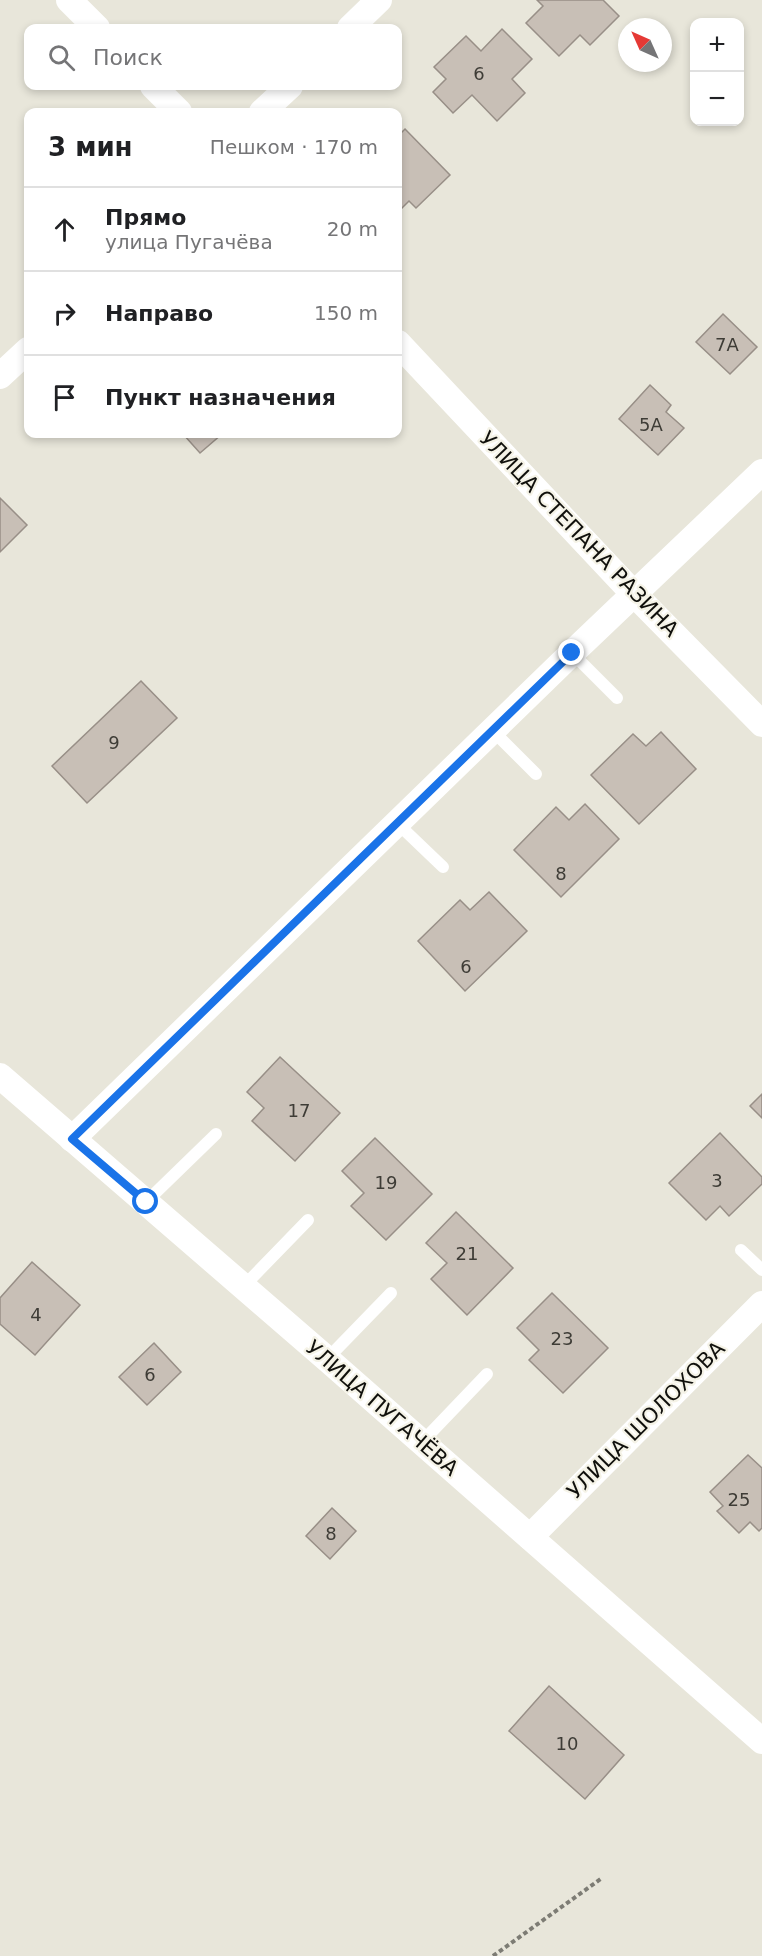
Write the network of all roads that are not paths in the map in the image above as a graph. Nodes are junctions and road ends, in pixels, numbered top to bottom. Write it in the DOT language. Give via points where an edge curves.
graph roads {
  1 [pos="69,0"];
  2 [pos="380,0"];
  3 [pos="93,24"];
  4 [pos="354,24"];
  5 [pos="157,90"];
  6 [pos="286,90"];
  7 [pos="175,108"];
  8 [pos="266,108"];
  9 [pos="402,347"];
  10 [pos="24,354"];
  11 [pos="0,376"];
  12 [pos="762,472"];
  13 [pos="634,594"];
  14 [pos="572,653"];
  15 [pos="617,698"];
  16 [pos="762,724"];
  17 [pos="492,730"];
  18 [pos="536,774"];
  19 [pos="397,823"];
  20 [pos="443,867"];
  21 [pos="0,1076"];
  22 [pos="216,1134"];
  23 [pos="72,1139"];
  24 [pos="146,1202"];
  25 [pos="309,1220"];
  26 [pos="741,1250"];
  27 [pos="762,1270"];
  28 [pos="243,1287"];
  29 [pos="391,1293"];
  30 [pos="762,1304"];
  31 [pos="327,1359"];
  32 [pos="487,1374"];
  33 [pos="421,1443"];
  34 [pos="530,1537"];
  35 [pos="762,1741"];
  1 -- 3 [label="street"];
  2 -- 4 [label="street"];
  5 -- 7 [label="street"];
  6 -- 8 [label="street"];
  9 -- 13 [label="street, УЛИЦА СТЕПАНА РАЗИНА"];
  10 -- 11 [label="street"];
  12 -- 13 [label="street"];
  13 -- 14 [label="street"];
  13 -- 16 [label="street, УЛИЦА СТЕПАНА РАЗИНА"];
  14 -- 15 [label="lane"];
  14 -- 17 [label="street"];
  17 -- 18 [label="lane"];
  17 -- 19 [label="street"];
  19 -- 20 [label="lane"];
  19 -- 23 [label="street"];
  21 -- 23 [label="street, УЛИЦА ПУГАЧЁВА"];
  22 -- 24 [label="lane"];
  23 -- 24 [label="street, УЛИЦА ПУГАЧЁВА"];
  24 -- 28 [label="street, УЛИЦА ПУГАЧЁВА"];
  25 -- 28 [label="lane"];
  26 -- 27 [label="lane"];
  28 -- 31 [label="street, УЛИЦА ПУГАЧЁВА"];
  29 -- 31 [label="lane"];
  30 -- 34 [label="street, УЛИЦА ШОЛОХОВА"];
  31 -- 33 [label="street, УЛИЦА ПУГАЧЁВА"];
  32 -- 33 [label="lane"];
  33 -- 34 [label="street, УЛИЦА ПУГАЧЁВА"];
  34 -- 35 [label="street, УЛИЦА ПУГАЧЁВА"];
}
